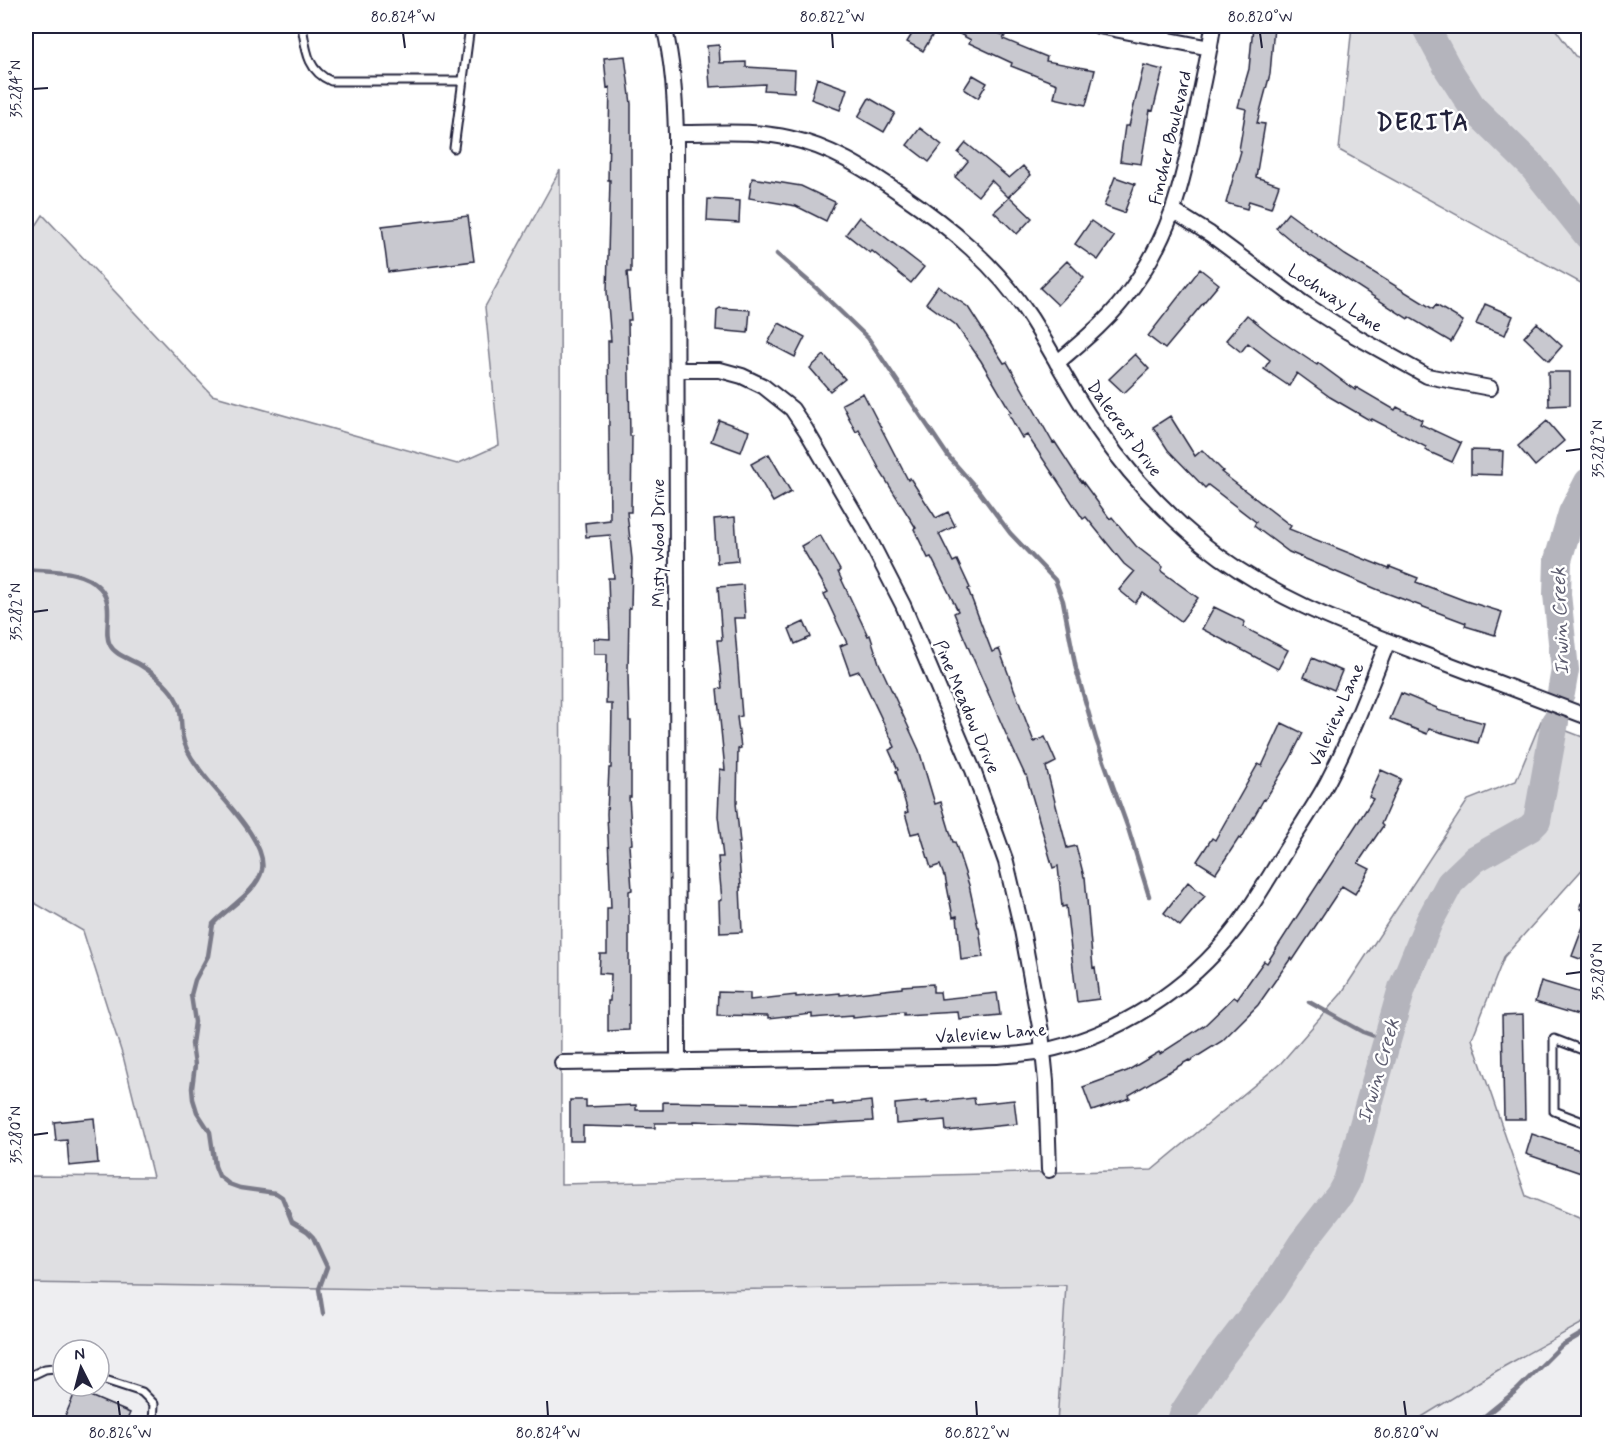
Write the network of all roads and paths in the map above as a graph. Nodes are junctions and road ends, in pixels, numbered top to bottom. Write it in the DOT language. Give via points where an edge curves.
graph roads {
  1 [pos="302,26"];
  2 [pos="470,26"];
  3 [pos="664,26"];
  4 [pos="1099,26"];
  5 [pos="1213,26"];
  6 [pos="1210,48"];
  7 [pos="464,81"];
  8 [pos="676,135"];
  9 [pos="454,148"];
  10 [pos="1173,211"];
  11 [pos="1057,363"];
  12 [pos="677,370"];
  13 [pos="1490,388"];
  14 [pos="1388,641"];
  15 [pos="1588,717"];
  16 [pos="1043,1051"];
  17 [pos="1588,1052"];
  18 [pos="678,1062"];
  19 [pos="562,1063"];
  20 [pos="1588,1124"];
  21 [pos="1049,1170"];
  22 [pos="51,1368"];
  23 [pos="26,1378"];
  24 [pos="111,1382"];
  25 [pos="153,1424"];
  1 -- 7 [label="lane" via="311,65 331,81"];
  2 -- 7 [label="lane"];
  3 -- 8 [label="street, Misty Wood Drive" via="675,87"];
  4 -- 6 [label="street"];
  5 -- 6 [label="street, Fincher Boulevard"];
  6 -- 10 [label="street, Fincher Boulevard" via="1183,181"];
  7 -- 9 [label="lane"];
  8 -- 11 [label="street, Dalecrest Drive" via="762,133 808,143 865,169 939,220 997,274 1029,315"];
  8 -- 12 [label="street, Misty Wood Drive"];
  10 -- 11 [label="street, Fincher Boulevard" via="1156,250 1123,300"];
  10 -- 13 [label="street, Lochway Lane" via="1321,314 1427,376"];
  11 -- 14 [label="street, Dalecrest Drive" via="1124,464 1191,534 1281,596"];
  12 -- 16 [label="street, Pine Meadow Drive" via="720,370 742,376 783,401 806,430 879,557 921,645 1006,861"];
  12 -- 18 [label="street, Misty Wood Drive"];
  14 -- 15 [label="street, Dalecrest Drive"];
  14 -- 16 [label="street, Valeview Lane" via="1327,783 1249,910 1221,945 1200,968 1152,1005 1095,1034"];
  16 -- 18 [label="street, Valeview Lane" via="997,1056"];
  16 -- 21 [label="street, Pine Meadow Drive"];
  17 -- 20 [label="lane" via="1554,1039 1554,1111"];
  18 -- 19 [label="street, Valeview Lane"];
  22 -- 23 [label="lane"];
  24 -- 25 [label="lane" via="142,1392 154,1404"];
}
